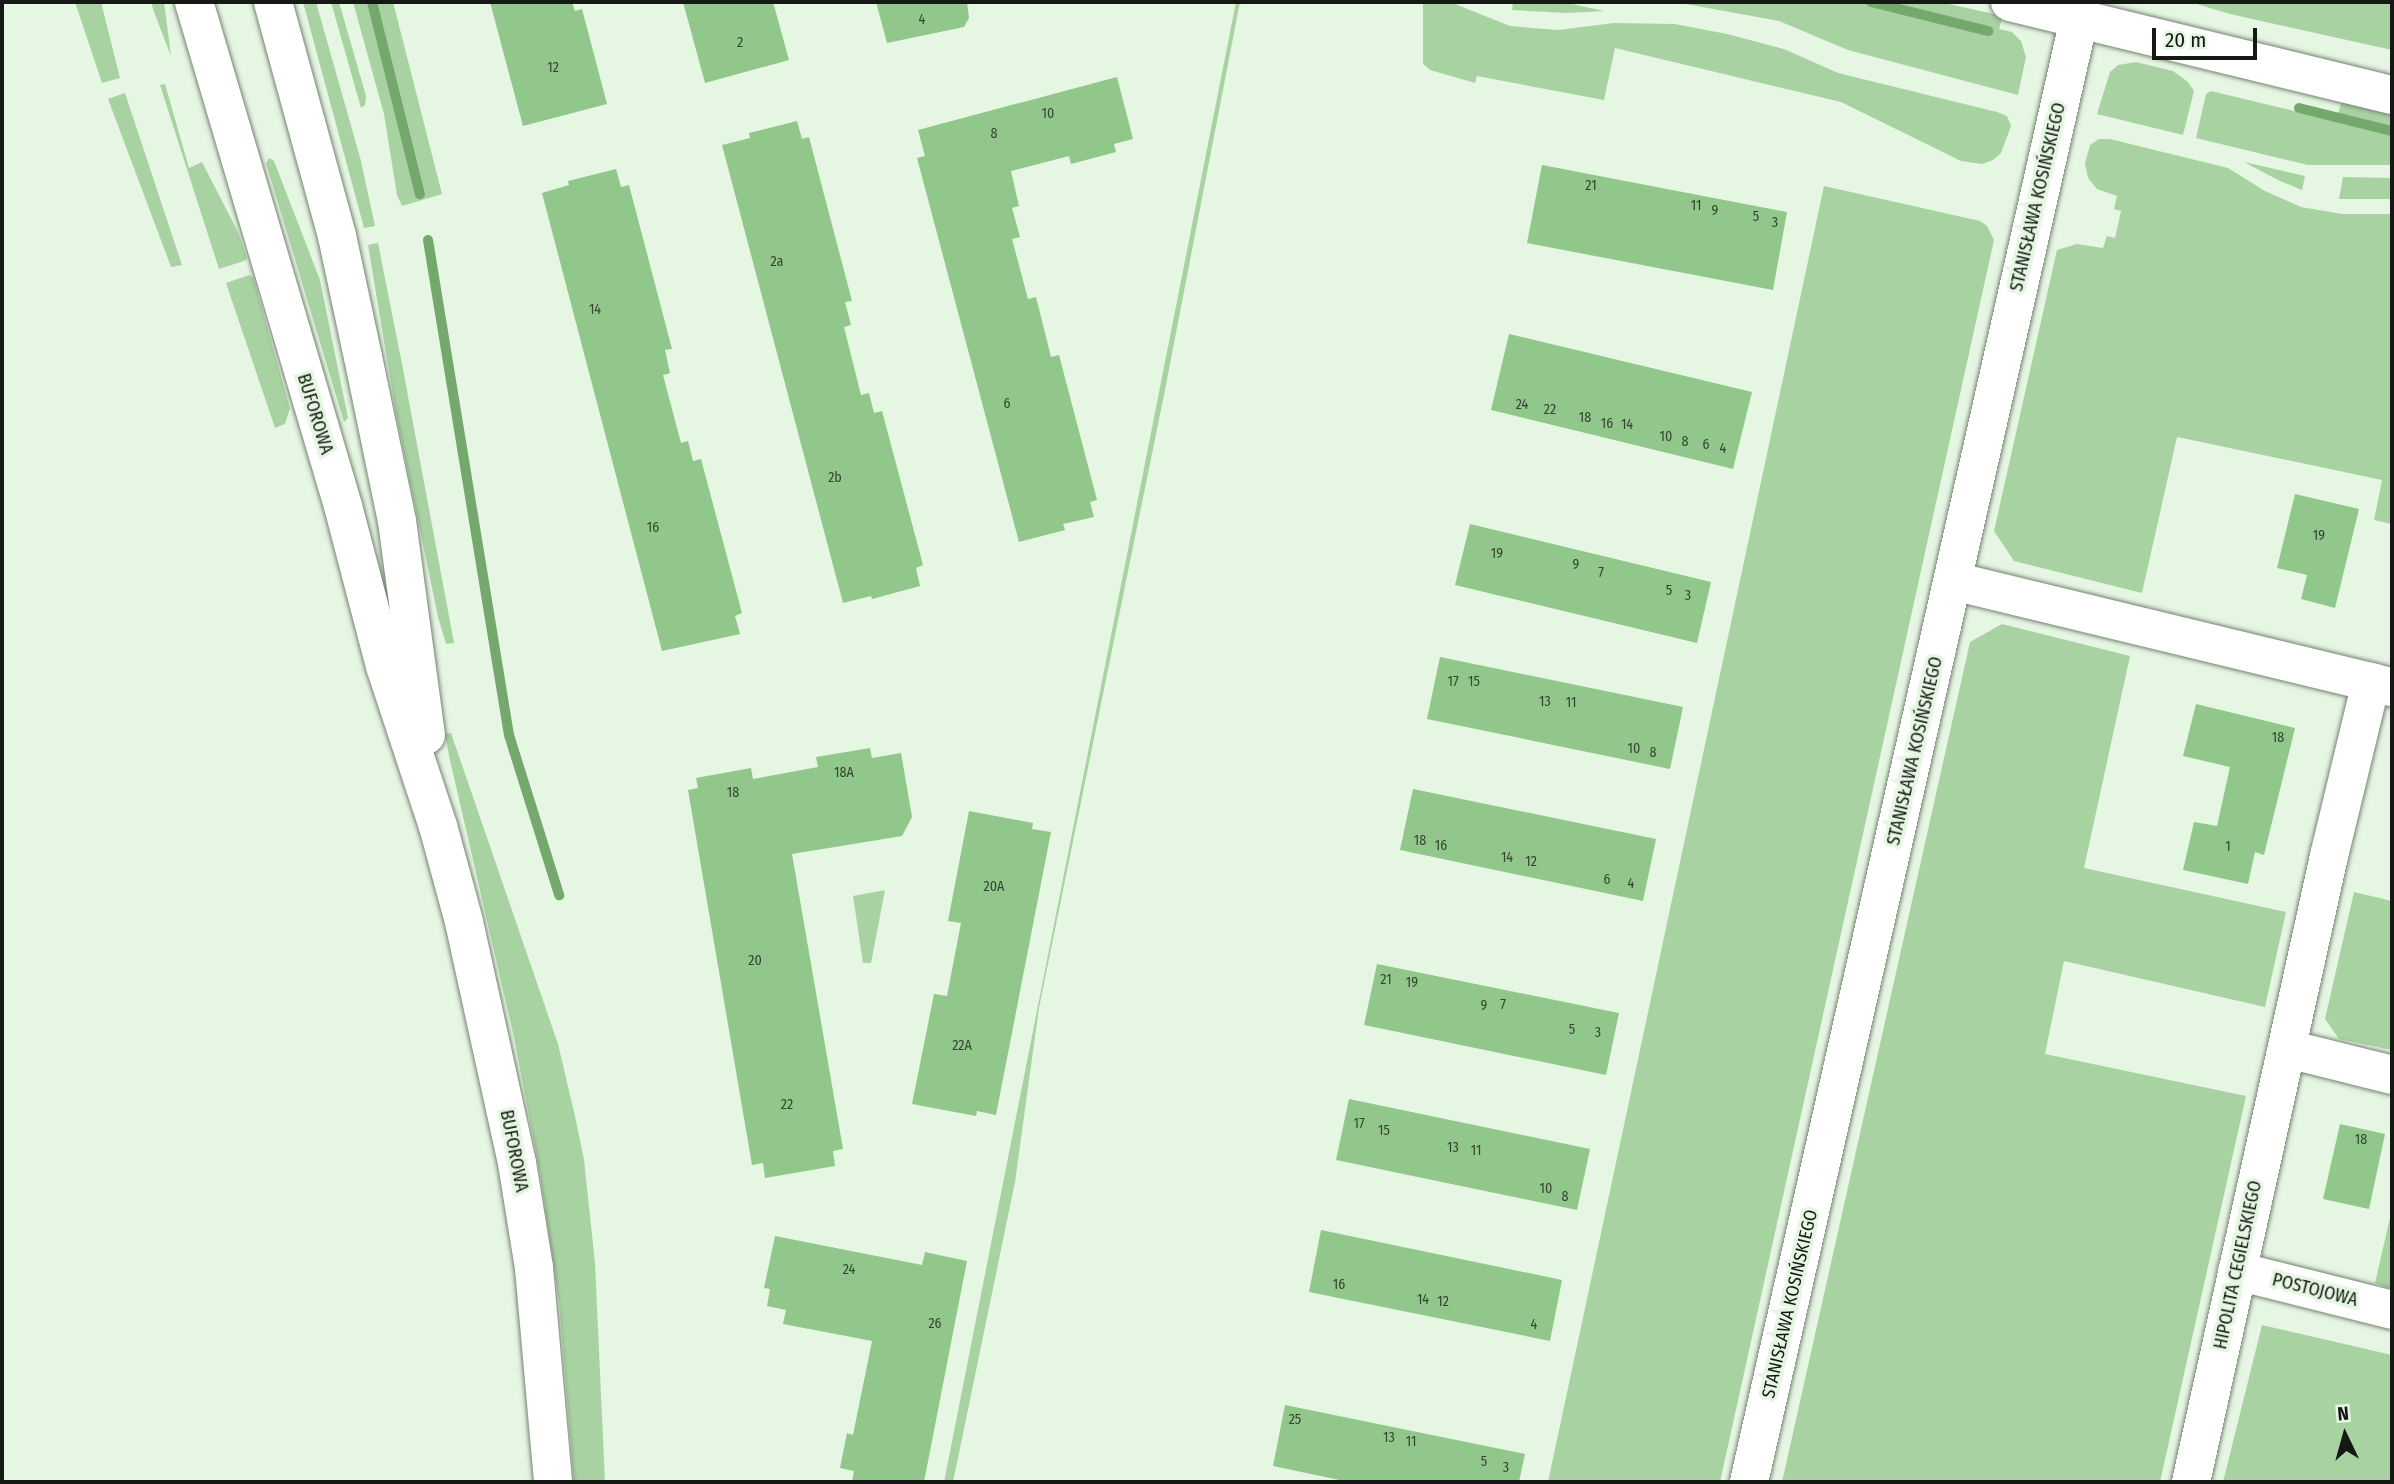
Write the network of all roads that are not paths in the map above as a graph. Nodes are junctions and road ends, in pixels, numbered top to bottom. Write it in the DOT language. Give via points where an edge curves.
graph roads {
  1 [pos="194,2"];
  2 [pos="273,2"];
  3 [pos="2010,2"];
  4 [pos="2079,19"];
  5 [pos="2392,95"];
  6 [pos="1953,581"];
  7 [pos="2382,684"];
  8 [pos="438,826"];
  9 [pos="2288,1049"];
  10 [pos="2392,1075"];
  11 [pos="2237,1271"];
  12 [pos="2392,1310"];
  13 [pos="553,1482"];
  14 [pos="1749,1482"];
  15 [pos="2191,1482"];
  1 -- 8 [label="street, BUFOROWA" via="343,506 385,666"];
  2 -- 8 [label="street, BUFOROWA" via="337,236 397,521"];
  3 -- 4 [label="street"];
  4 -- 5 [label="street"];
  4 -- 6 [label="street, STANISŁAWA KOSIŃSKIEGO"];
  6 -- 7 [label="street"];
  6 -- 14 [label="street, STANISŁAWA KOSIŃSKIEGO"];
  7 -- 9 [label="street, HIPOLITA CEGIELSKIEGO" via="2329,856"];
  8 -- 13 [label="street, BUFOROWA" via="488,1021 517,1163 534,1268"];
  9 -- 10 [label="street"];
  9 -- 11 [label="street, HIPOLITA CEGIELSKIEGO"];
  11 -- 12 [label="street, POSTOJOWA"];
  11 -- 15 [label="street, HIPOLITA CEGIELSKIEGO"];
}
